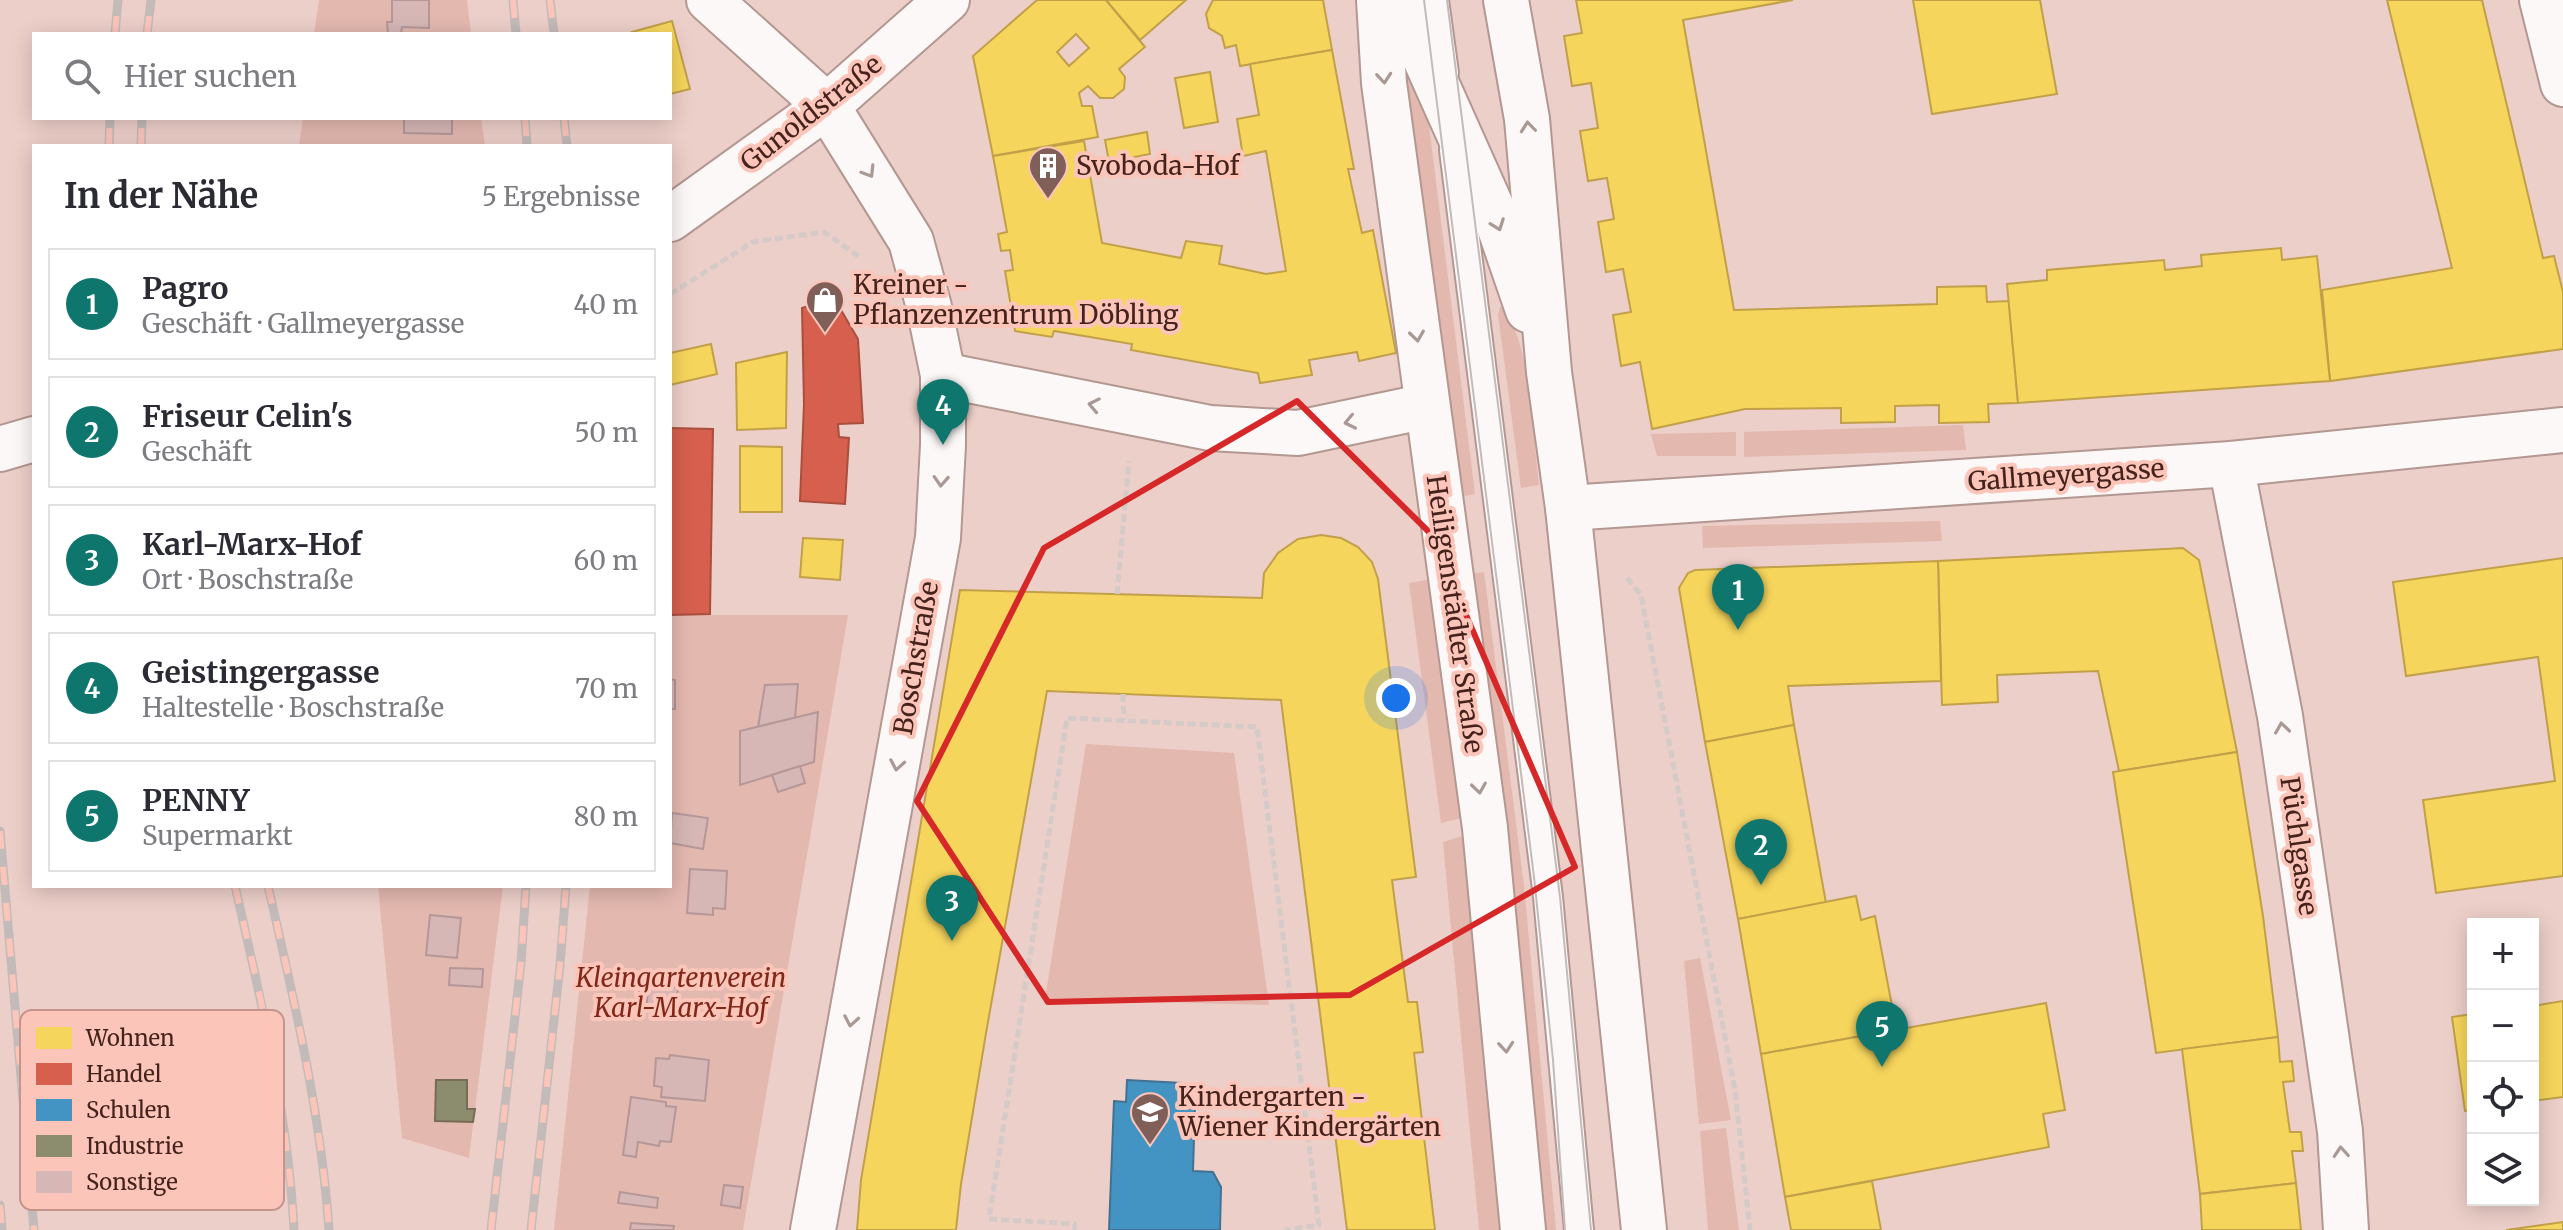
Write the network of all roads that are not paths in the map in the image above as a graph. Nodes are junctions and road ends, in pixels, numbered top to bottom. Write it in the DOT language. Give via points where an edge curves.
graph roads {
  1 [pos="709,0"];
  2 [pos="947,0"];
  3 [pos="1379,0"];
  4 [pos="1399,0"];
  5 [pos="1434,0"];
  6 [pos="1506,0"];
  7 [pos="2542,0"];
  8 [pos="2563,84"];
  9 [pos="827,106"];
  10 [pos="1449,112"];
  11 [pos="672,218"];
  12 [pos="1549,372"];
  13 [pos="943,375"];
  14 [pos="1427,406"];
  15 [pos="2563,430"];
  16 [pos="32,440"];
  17 [pos="0,449"];
  18 [pos="2231,464"];
  19 [pos="1568,508"];
  20 [pos="813,1230"];
  21 [pos="1523,1230"];
  22 [pos="1579,1230"];
  23 [pos="1644,1230"];
  24 [pos="2346,1230"];
  1 -- 9 [label="street, Boschstraße"];
  2 -- 9 [label="street, Gunoldstraße"];
  3 -- 14 [label="street, Heiligenstädter Straße, one-way" via="1384,83"];
  4 -- 10 [label="street"];
  5 -- 10 [label="lane"];
  12 -- 6 [label="street, one-way" via="1527,119"];
  7 -- 8 [label="street"];
  9 -- 11 [label="street, Gunoldstraße"];
  9 -- 13 [label="street, Boschstraße, one-way" via="911,241"];
  10 -- 12 [label="street, one-way" via="1496,217"];
  10 -- 22 [label="lane" via="1548,897"];
  12 -- 19 [label="street"];
  14 -- 13 [label="street, one-way" via="1298,433 1210,428"];
  13 -- 20 [label="street, Boschstraße, one-way" via="938,538"];
  14 -- 21 [label="street, Heiligenstädter Straße, one-way" via="1485,828"];
  15 -- 18 [label="street, Gallmeyergasse"];
  16 -- 17 [label="street"];
  18 -- 19 [label="street, Gallmeyergasse"];
  24 -- 18 [label="street, Püchlgasse, one-way" via="2340,1131 2280,716"];
  19 -- 23 [label="street"];
}
